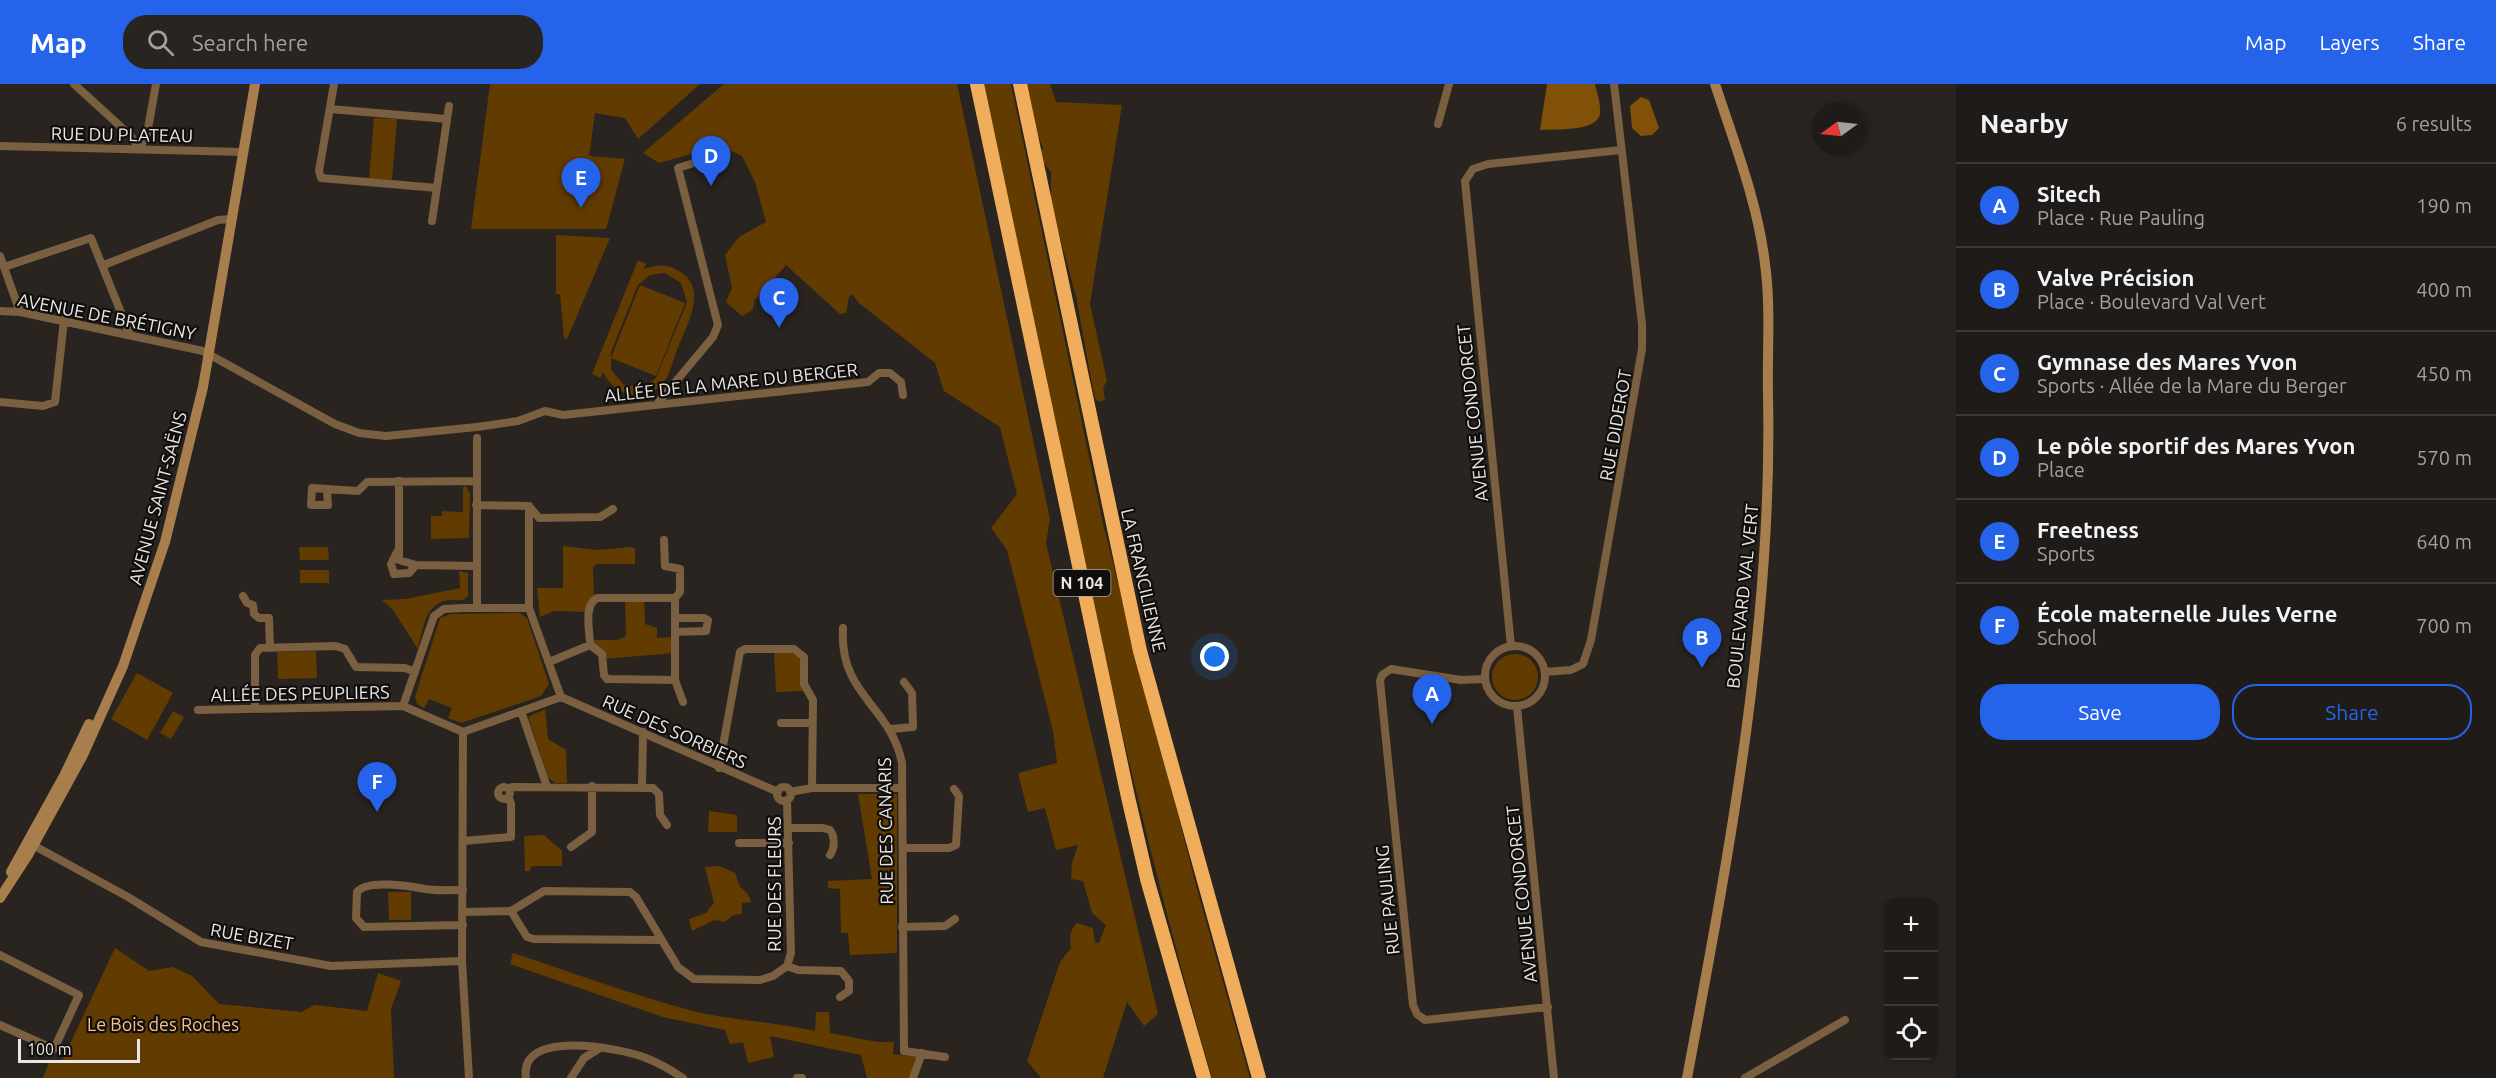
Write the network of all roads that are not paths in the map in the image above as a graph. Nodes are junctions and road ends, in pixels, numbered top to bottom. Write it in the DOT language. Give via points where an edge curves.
graph roads {
  1 [pos="74,84"];
  2 [pos="156,84"];
  3 [pos="255,84"];
  4 [pos="334,84"];
  5 [pos="977,84"];
  6 [pos="1020,84"];
  7 [pos="1449,84"];
  8 [pos="1614,84"];
  9 [pos="1714,84"];
  10 [pos="449,106"];
  11 [pos="330,109"];
  12 [pos="447,118"];
  13 [pos="1438,124"];
  14 [pos="0,146"];
  15 [pos="140,149"];
  16 [pos="1621,150"];
  17 [pos="243,152"];
  18 [pos="700,161"];
  19 [pos="437,188"];
  20 [pos="231,219"];
  21 [pos="432,221"];
  22 [pos="0,256"];
  23 [pos="104,265"];
  24 [pos="4,267"];
  25 [pos="0,311"];
  26 [pos="20,312"];
  27 [pos="64,320"];
  28 [pos="130,335"];
  29 [pos="207,352"];
  30 [pos="903,395"];
  31 [pos="0,402"];
  32 [pos="657,404"];
  33 [pos="545,411"];
  34 [pos="477,438"];
  35 [pos="477,481"];
  36 [pos="399,482"];
  37 [pos="327,491"];
  38 [pos="476,505"];
  39 [pos="529,506"];
  40 [pos="613,509"];
  41 [pos="664,540"];
  42 [pos="397,552"];
  43 [pos="416,565"];
  44 [pos="476,566"];
  45 [pos="243,597"];
  46 [pos="675,598"];
  47 [pos="477,608"];
  48 [pos="529,608"];
  49 [pos="675,618"];
  50 [pos="843,628"];
  51 [pos="675,632"];
  52 [pos="590,645"];
  53 [pos="1510,646"];
  54 [pos="270,647"];
  55 [pos="549,662"];
  56 [pos="415,672"];
  57 [pos="1545,672"];
  58 [pos="1485,679"];
  59 [pos="675,680"];
  60 [pos="904,682"];
  61 [pos="561,697"];
  62 [pos="683,702"];
  63 [pos="403,706"];
  64 [pos="1517,707"];
  65 [pos="255,709"];
  66 [pos="198,710"];
  67 [pos="521,711"];
  68 [pos="781,723"];
  69 [pos="812,723"];
  70 [pos="891,729"];
  71 [pos="463,732"];
  72 [pos="643,732"];
  73 [pos="720,768"];
  74 [pos="592,786"];
  75 [pos="642,786"];
  76 [pos="547,787"];
  77 [pos="812,788"];
  78 [pos="902,788"];
  79 [pos="954,789"];
  80 [pos="778,792"];
  81 [pos="790,792"];
  82 [pos="787,800"];
  83 [pos="667,825"];
  84 [pos="789,828"];
  85 [pos="463,841"];
  86 [pos="739,843"];
  87 [pos="789,843"];
  88 [pos="30,844"];
  89 [pos="571,847"];
  90 [pos="903,848"];
  91 [pos="830,855"];
  92 [pos="463,890"];
  93 [pos="0,893"];
  94 [pos="0,898"];
  95 [pos="511,911"];
  96 [pos="463,912"];
  97 [pos="955,919"];
  98 [pos="463,925"];
  99 [pos="902,927"];
  100 [pos="661,940"];
  101 [pos="0,955"];
  102 [pos="462,960"];
  103 [pos="787,966"];
  104 [pos="840,997"];
  105 [pos="1548,1007"];
  106 [pos="1845,1020"];
  107 [pos="0,1025"];
  108 [pos="600,1048"];
  109 [pos="922,1053"];
  110 [pos="945,1057"];
  111 [pos="469,1078"];
  112 [pos="526,1078"];
  113 [pos="571,1078"];
  114 [pos="683,1078"];
  115 [pos="914,1078"];
  116 [pos="1204,1078"];
  117 [pos="1259,1078"];
  118 [pos="1554,1078"];
  119 [pos="1687,1078"];
  120 [pos="1745,1078"];
  1 -- 15 [label="street"];
  2 -- 15 [label="street" via="147,135"];
  3 -- 17 [label="street, AVENUE SAINT-SAËNS"];
  4 -- 11 [label="street"];
  5 -- 116 [label="highway, N 104" via="1132,817"];
  6 -- 117 [label="highway, LA FRANCILIENNE / N 104" via="1140,651"];
  7 -- 13 [label="street"];
  8 -- 16 [label="street, RUE DIDEROT"];
  9 -- 119 [label="street, BOULEVARD VAL VERT" via="1756,216 1765,264 1770,464 1761,614 1734,806"];
  10 -- 12 [label="street"];
  11 -- 12 [label="street"];
  11 -- 19 [label="street" via="321,178"];
  12 -- 19 [label="street"];
  14 -- 15 [label="street, RUE DU PLATEAU"];
  15 -- 17 [label="street, RUE DU PLATEAU"];
  16 -- 53 [label="street, AVENUE CONDORCET" via="1488,164 1473,169 1467,176 1470,243"];
  16 -- 57 [label="street, RUE DIDEROT" via="1642,324 1640,373 1586,656 1583,664 1571,670"];
  17 -- 20 [label="street, AVENUE SAINT-SAËNS"];
  18 -- 32 [label="street" via="678,168 718,326"];
  19 -- 21 [label="street"];
  20 -- 23 [label="street" via="218,220"];
  20 -- 29 [label="street, AVENUE SAINT-SAËNS"];
  22 -- 24 [label="street"];
  23 -- 24 [label="street" via="91,238"];
  23 -- 28 [label="street"];
  24 -- 26 [label="street"];
  25 -- 26 [label="street, AVENUE DE BRÉTIGNY"];
  26 -- 27 [label="street, AVENUE DE BRÉTIGNY"];
  27 -- 28 [label="street, AVENUE DE BRÉTIGNY"];
  27 -- 31 [label="street" via="55,402 43,406"];
  28 -- 29 [label="street, AVENUE DE BRÉTIGNY"];
  29 -- 33 [label="street, AVENUE DE BRÉTIGNY" via="335,424 359,433 386,436 477,427 518,422"];
  29 -- 88 [label="street, AVENUE SAINT-SAËNS" via="181,486 152,582 127,649"];
  30 -- 32 [label="street, ALLÉE DE LA MARE DU BERGER" via="901,382 890,373 879,373 868,382"];
  32 -- 33 [label="street, ALLÉE DE LA MARE DU BERGER" via="563,415"];
  34 -- 35 [label="street"];
  35 -- 36 [label="street"];
  35 -- 38 [label="street"];
  36 -- 37 [label="street" via="367,482 358,490"];
  36 -- 42 [label="street"];
  38 -- 39 [label="street"];
  38 -- 44 [label="street"];
  39 -- 40 [label="street" via="539,518 600,517"];
  39 -- 48 [label="street"];
  41 -- 46 [label="street" via="665,566 680,569 680,592"];
  42 -- 43 [label="street" via="399,560"];
  42 -- 43 [label="street" via="391,564 394,574 409,573"];
  43 -- 44 [label="street"];
  44 -- 47 [label="street"];
  45 -- 54 [label="street" via="253,605 254,614 269,618"];
  46 -- 49 [label="street"];
  46 -- 52 [label="street" via="591,601"];
  47 -- 48 [label="street"];
  47 -- 56 [label="street" via="444,609 434,616"];
  48 -- 55 [label="street"];
  49 -- 51 [label="street"];
  49 -- 51 [label="street" via="706,618 708,629"];
  50 -- 70 [label="street, RUE DES CANARIS" via="849,674"];
  51 -- 59 [label="street"];
  52 -- 55 [label="street"];
  52 -- 59 [label="street" via="602,654 608,679"];
  53 -- 57 [label="street" via="1536,655"];
  53 -- 58 [label="street" via="1494,654 1485,670"];
  54 -- 56 [label="street" via="336,646 345,649 356,667 405,668"];
  54 -- 65 [label="street" via="260,648 255,655"];
  55 -- 61 [label="street"];
  56 -- 63 [label="street"];
  57 -- 64 [label="street" via="1542,691"];
  58 -- 64 [label="street" via="1499,702"];
  58 -- 105 [label="street, RUE PAULING" via="1461,680 1391,669 1380,681 1413,1005 1425,1020"];
  59 -- 62 [label="street"];
  60 -- 70 [label="street" via="912,693 913,727"];
  61 -- 67 [label="street"];
  61 -- 72 [label="street, RUE DES SORBIERS"];
  63 -- 65 [label="street, ALLÉE DES PEUPLIERS"];
  63 -- 71 [label="street"];
  64 -- 105 [label="street, AVENUE CONDORCET"];
  65 -- 66 [label="street, ALLÉE DES PEUPLIERS"];
  67 -- 71 [label="street"];
  67 -- 76 [label="street"];
  68 -- 69 [label="street"];
  69 -- 73 [label="street" via="813,700 804,684 804,657 800,652 745,649 737,658"];
  69 -- 77 [label="street"];
  70 -- 78 [label="street, RUE DES CANARIS" via="900,753"];
  71 -- 85 [label="street"];
  72 -- 73 [label="street, RUE DES SORBIERS"];
  72 -- 75 [label="street"];
  73 -- 80 [label="street, RUE DES SORBIERS"];
  74 -- 75 [label="street"];
  74 -- 76 [label="street"];
  74 -- 89 [label="street" via="592,832"];
  75 -- 83 [label="street" via="657,790 660,815"];
  76 -- 85 [label="street" via="509,793 511,837"];
  77 -- 78 [label="street, RUE DES SORBIERS"];
  77 -- 81 [label="street, RUE DES SORBIERS"];
  78 -- 90 [label="street, RUE DES CANARIS"];
  79 -- 90 [label="street" via="959,796 956,845"];
  80 -- 81 [label="street, RUE DES SORBIERS" via="784,787"];
  80 -- 82 [label="street, RUE DES SORBIERS" via="781,800"];
  81 -- 82 [label="street"];
  82 -- 84 [label="street, RUE DES FLEURS"];
  84 -- 87 [label="street, RUE DES FLEURS"];
  84 -- 91 [label="street" via="830,830"];
  85 -- 92 [label="street"];
  86 -- 87 [label="street"];
  87 -- 103 [label="street, RUE DES FLEURS" via="791,954"];
  88 -- 93 [label="street, AVENUE SAINT-SAËNS"];
  88 -- 94 [label="street, AVENUE SAINT-SAËNS"];
  88 -- 102 [label="street, RUE BIZET" via="201,942 331,966"];
  90 -- 99 [label="street, RUE DES CANARIS"];
  92 -- 96 [label="street"];
  92 -- 98 [label="street" via="365,886 357,892 356,918 364,927"];
  95 -- 96 [label="street"];
  95 -- 100 [label="street" via="527,937 534,939"];
  95 -- 100 [label="street, RUE DES FLEURS" via="544,891 630,892"];
  96 -- 98 [label="street"];
  97 -- 99 [label="street" via="945,926"];
  98 -- 102 [label="street"];
  99 -- 109 [label="street, RUE DES CANARIS" via="904,1051"];
  100 -- 103 [label="street, RUE DES FLEURS" via="683,973 700,980 760,980"];
  101 -- 107 [label="street" via="80,995 54,1048"];
  102 -- 111 [label="street"];
  103 -- 104 [label="street" via="841,971 849,981 849,991"];
  105 -- 118 [label="street, AVENUE CONDORCET"];
  106 -- 120 [label="street"];
  108 -- 112 [label="street" via="567,1045 543,1050 528,1062"];
  108 -- 113 [label="street" via="585,1058"];
  108 -- 114 [label="street" via="645,1057"];
  109 -- 110 [label="street"];
  109 -- 115 [label="street"];
}
